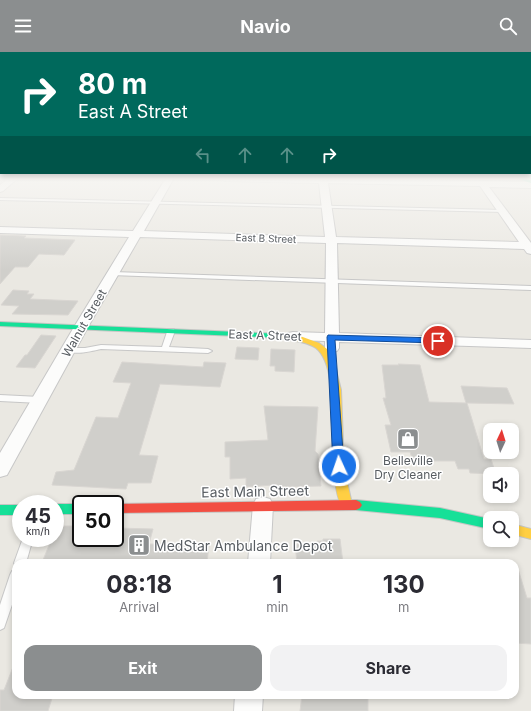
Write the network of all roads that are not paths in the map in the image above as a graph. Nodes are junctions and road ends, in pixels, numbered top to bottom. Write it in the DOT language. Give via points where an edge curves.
graph roads {
  1 [pos="152,209"];
  2 [pos="327,209"];
  3 [pos="404,209"];
  4 [pos="503,211"];
  5 [pos="0,230"];
  6 [pos="137,234"];
  7 [pos="330,240"];
  8 [pos="530,247"];
  9 [pos="113,274"];
  10 [pos="331,282"];
  11 [pos="531,288"];
  12 [pos="0,324"];
  13 [pos="81,327"];
  14 [pos="172,331"];
  15 [pos="277,335"];
  16 [pos="331,337"];
  17 [pos="531,344"];
  18 [pos="165,349"];
  19 [pos="69,350"];
  20 [pos="208,351"];
  21 [pos="334,374"];
  22 [pos="0,398"];
  23 [pos="40,400"];
  24 [pos="0,470"];
  25 [pos="346,504"];
  26 [pos="264,505"];
  27 [pos="124,508"];
  28 [pos="0,510"];
  29 [pos="12,510"];
  30 [pos="483,522"];
  31 [pos="519,531"];
  32 [pos="531,534"];
  33 [pos="25,547"];
  34 [pos="21,559"];
  35 [pos="259,559"];
  36 [pos="12,587"];
  37 [pos="0,624"];
  38 [pos="249,699"];
  39 [pos="248,711"];
  1 -- 6 [label="street, Walnut Street"];
  2 -- 7 [label="street"];
  3 -- 4 [label="lane"];
  4 -- 8 [label="street"];
  5 -- 6 [label="street, East B Street"];
  6 -- 7 [label="street, East B Street"];
  6 -- 9 [label="street, Walnut Street"];
  7 -- 8 [label="street, East B Street"];
  7 -- 10 [label="street"];
  9 -- 10 [label="lane"];
  9 -- 13 [label="street, Walnut Street"];
  10 -- 11 [label="lane"];
  10 -- 16 [label="street"];
  12 -- 13 [label="main road, East A Street"];
  13 -- 14 [label="main road, East A Street"];
  13 -- 19 [label="street, Walnut Street"];
  14 -- 15 [label="main road, East A Street"];
  14 -- 18 [label="lane"];
  15 -- 16 [label="street, East A Street"];
  15 -- 21 [label="main road" via="302,339 317,346 324,351"];
  16 -- 17 [label="street, East A Street"];
  16 -- 21 [label="street"];
  18 -- 19 [label="lane" via="101,347"];
  18 -- 20 [label="lane"];
  19 -- 23 [label="street, Walnut Street"];
  21 -- 25 [label="main road" via="340,481"];
  22 -- 23 [label="lane"];
  23 -- 24 [label="street, Walnut Street"];
  25 -- 26 [label="main road, East Main Street"];
  25 -- 30 [label="main road, East Main Street" via="440,513"];
  26 -- 27 [label="main road, East Main Street"];
  26 -- 35 [label="street"];
  28 -- 29 [label="main road"];
  31 -- 32 [label="main road"];
  33 -- 34 [label="lane"];
  36 -- 37 [label="lane"];
  38 -- 39 [label="street"];
}
